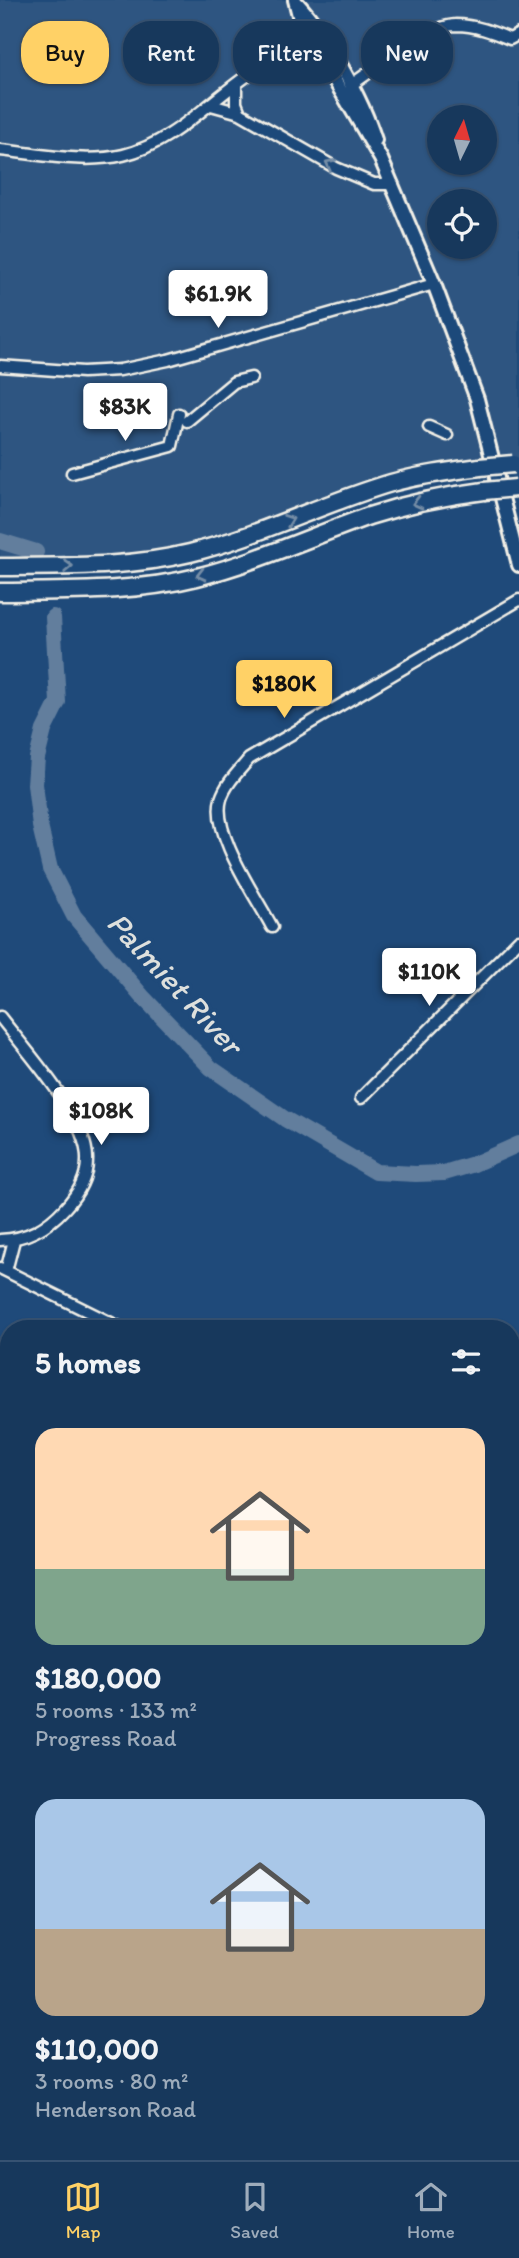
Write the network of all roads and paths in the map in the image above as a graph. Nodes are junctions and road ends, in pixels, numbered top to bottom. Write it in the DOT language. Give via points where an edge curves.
graph roads {
  1 [pos="295,1"];
  2 [pos="312,21"];
  3 [pos="516,39"];
  4 [pos="347,80"];
  5 [pos="340,84"];
  6 [pos="236,85"];
  7 [pos="351,85"];
  8 [pos="211,105"];
  9 [pos="240,113"];
  10 [pos="0,150"];
  11 [pos="381,159"];
  12 [pos="393,184"];
  13 [pos="434,284"];
  14 [pos="0,366"];
  15 [pos="251,378"];
  16 [pos="429,427"];
  17 [pos="447,435"];
  18 [pos="516,464"];
  19 [pos="72,473"];
  20 [pos="518,488"];
  21 [pos="518,551"];
  22 [pos="519,565"];
  23 [pos="0,567"];
  24 [pos="0,592"];
  25 [pos="519,600"];
  26 [pos="272,927"];
  27 [pos="519,940"];
  28 [pos="0,1017"];
  29 [pos="361,1098"];
  30 [pos="0,1240"];
  31 [pos="14,1240"];
  32 [pos="3,1270"];
  33 [pos="105,1320"];
  1 -- 2 [label="street"];
  3 -- 7 [label="street" via="468,26 442,28"];
  4 -- 7 [label="street"];
  5 -- 11 [label="street"];
  6 -- 8 [label="street"];
  6 -- 9 [label="street"];
  7 -- 11 [label="street"];
  8 -- 9 [label="street"];
  8 -- 10 [label="street" via="158,141 122,155 80,158"];
  12 -- 9 [label="street, one-way" via="374,184 336,168"];
  11 -- 12 [label="street"];
  12 -- 13 [label="street"];
  13 -- 14 [label="street" via="130,369 83,372"];
  13 -- 21 [label="street" via="477,399"];
  15 -- 19 [label="street" via="234,382 183,418 172,446"];
  16 -- 17 [label="street"];
  23 -- 18 [label="main road, one-way, bridge" via="119,564 178,555 220,545 392,483 434,473"];
  20 -- 24 [label="main road, one-way, bridge" via="456,494 371,515 194,577 109,590"];
  21 -- 22 [label="street"];
  25 -- 26 [label="street" via="249,759 229,782 219,821"];
  27 -- 29 [label="street"];
  28 -- 31 [label="street" via="76,1120 88,1160 85,1180 56,1217"];
  30 -- 31 [label="street"];
  31 -- 32 [label="street"];
  32 -- 33 [label="street"];
}
